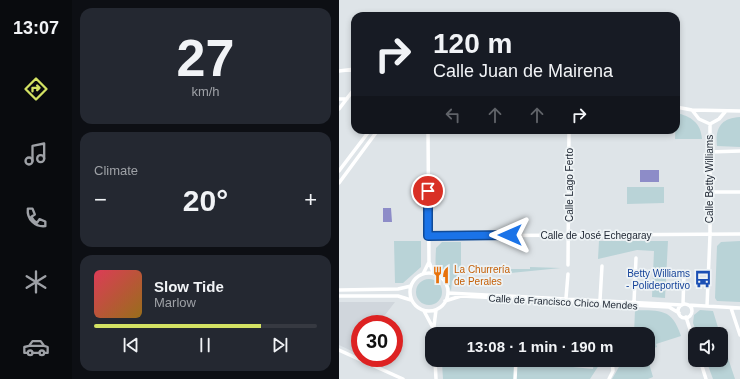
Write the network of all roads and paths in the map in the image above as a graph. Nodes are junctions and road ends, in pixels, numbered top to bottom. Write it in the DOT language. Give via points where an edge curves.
graph roads {
  1 [pos="351,69"];
  2 [pos="339,71"];
  3 [pos="351,93"];
  4 [pos="347,99"];
  5 [pos="339,100"];
  6 [pos="680,108"];
  7 [pos="339,109"];
  8 [pos="692,110"];
  9 [pos="740,111"];
  10 [pos="725,112"];
  11 [pos="710,124"];
  12 [pos="366,134"];
  13 [pos="375,134"];
  14 [pos="428,134"];
  15 [pos="569,134"];
  16 [pos="740,151"];
  17 [pos="709,152"];
  18 [pos="339,171"];
  19 [pos="339,183"];
  20 [pos="709,192"];
  21 [pos="740,192"];
  22 [pos="740,234"];
  23 [pos="569,235"];
  24 [pos="709,235"];
  25 [pos="428,236"];
  26 [pos="636,258"];
  27 [pos="429,262"];
  28 [pos="568,265"];
  29 [pos="602,266"];
  30 [pos="423,274"];
  31 [pos="434,274"];
  32 [pos="568,274"];
  33 [pos="684,274"];
  34 [pos="411,286"];
  35 [pos="339,290"];
  36 [pos="448,293"];
  37 [pos="339,296"];
  38 [pos="566,298"];
  39 [pos="411,300"];
  40 [pos="600,300"];
  41 [pos="445,301"];
  42 [pos="634,302"];
  43 [pos="683,305"];
  44 [pos="688,305"];
  45 [pos="707,306"];
  46 [pos="731,308"];
  47 [pos="740,308"];
  48 [pos="436,310"];
  49 [pos="424,311"];
  50 [pos="679,313"];
  51 [pos="691,314"];
  52 [pos="686,317"];
  53 [pos="432,327"];
  54 [pos="689,327"];
  55 [pos="740,335"];
  56 [pos="339,350"];
  57 [pos="435,367"];
  58 [pos="516,367"];
  59 [pos="613,367"];
  60 [pos="703,367"];
  61 [pos="403,379"];
  62 [pos="436,379"];
  63 [pos="515,379"];
  64 [pos="609,379"];
  65 [pos="707,379"];
  1 -- 2 [label="street"];
  3 -- 4 [label="street"];
  4 -- 5 [label="street"];
  4 -- 7 [label="street"];
  6 -- 8 [label="street"];
  8 -- 10 [label="street"];
  8 -- 11 [label="street, Calle Betty Williams" via="699,119"];
  9 -- 10 [label="street"];
  10 -- 11 [label="street, Calle Betty Williams"];
  11 -- 17 [label="street, Calle Betty Williams"];
  12 -- 18 [label="street"];
  13 -- 19 [label="street"];
  14 -- 25 [label="street"];
  15 -- 23 [label="street, Calle Lago Ferto"];
  16 -- 17 [label="street"];
  17 -- 20 [label="street, Calle Betty Williams"];
  20 -- 21 [label="street"];
  20 -- 24 [label="street, Calle Betty Williams"];
  22 -- 24 [label="street, Calle de José Echegaray"];
  23 -- 24 [label="street, Calle de José Echegaray"];
  23 -- 25 [label="street, Calle de José Echegaray"];
  23 -- 28 [label="street, Calle Lago Ferto"];
  24 -- 45 [label="street, Calle Betty Williams"];
  25 -- 27 [label="street"];
  26 -- 42 [label="street"];
  27 -- 30 [label="street"];
  27 -- 31 [label="street"];
  29 -- 40 [label="street"];
  30 -- 31 [label="street"];
  30 -- 34 [label="street" via="414,280"];
  31 -- 36 [label="street" via="443,280"];
  32 -- 38 [label="street"];
  33 -- 43 [label="street"];
  34 -- 35 [label="street" via="398,289"];
  34 -- 39 [label="street"];
  36 -- 38 [label="street, Calle de Francisco Chico Mendes"];
  36 -- 41 [label="street"];
  37 -- 39 [label="street" via="398,296"];
  38 -- 40 [label="street, Calle de Francisco Chico Mendes"];
  39 -- 49 [label="street"];
  40 -- 42 [label="street, Calle de Francisco Chico Mendes"];
  41 -- 48 [label="street"];
  41 -- 50 [label="street, Calle de Francisco Chico Mendes" via="461,296 669,307"];
  42 -- 43 [label="street, Calle de Francisco Chico Mendes"];
  43 -- 44 [label="street"];
  43 -- 50 [label="street" via="679,308"];
  44 -- 45 [label="street"];
  44 -- 51 [label="street" via="692,309"];
  45 -- 46 [label="street"];
  45 -- 51 [label="street" via="697,308"];
  46 -- 47 [label="street"];
  46 -- 55 [label="street"];
  48 -- 49 [label="street"];
  48 -- 53 [label="street"];
  49 -- 53 [label="street"];
  50 -- 52 [label="street"];
  51 -- 52 [label="street"];
  52 -- 54 [label="street"];
  56 -- 61 [label="street"];
  57 -- 62 [label="street"];
  58 -- 63 [label="street"];
  59 -- 64 [label="street"];
  60 -- 65 [label="street"];
}
